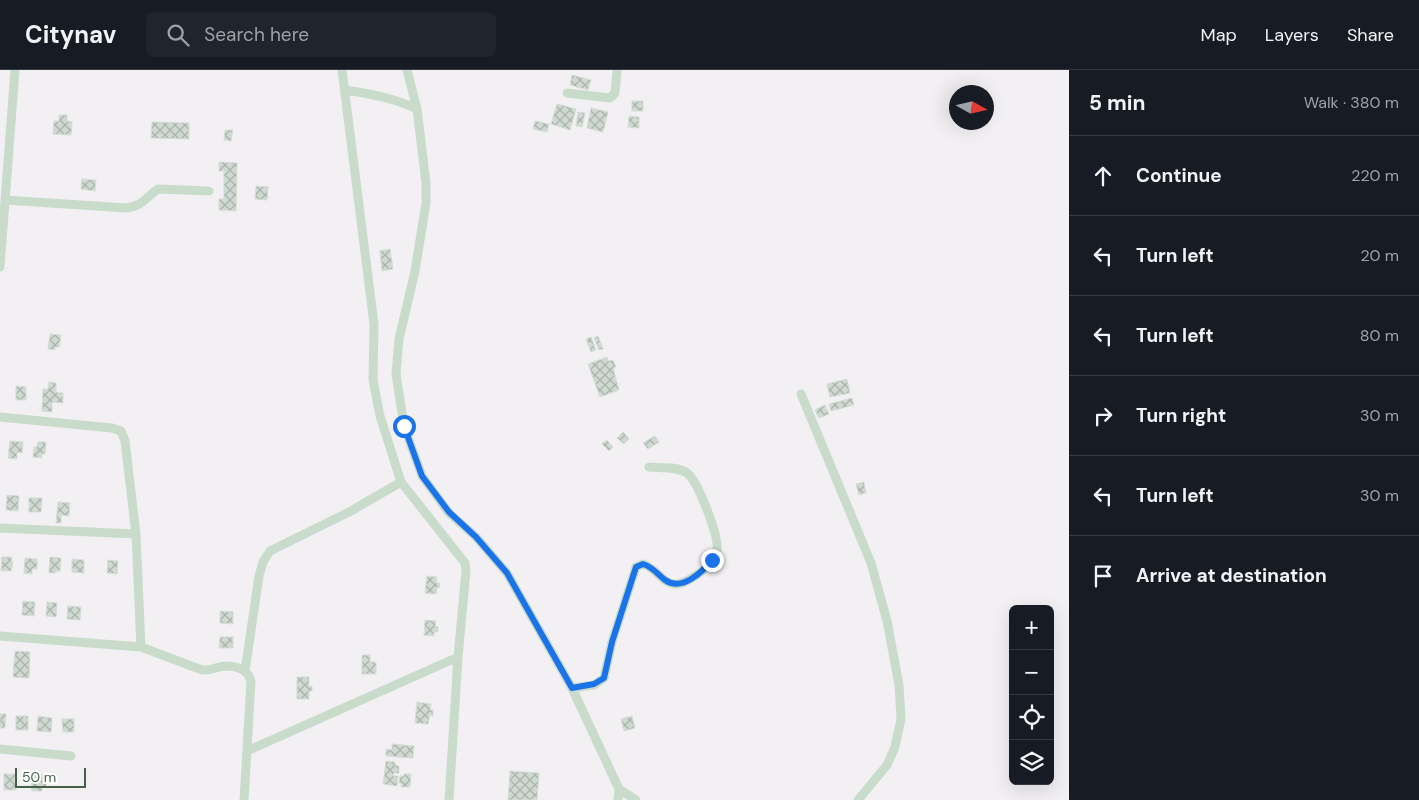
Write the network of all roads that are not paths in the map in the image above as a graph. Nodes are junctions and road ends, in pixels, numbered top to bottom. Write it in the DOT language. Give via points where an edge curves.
graph roads {
  1 [pos="15,70"];
  2 [pos="342,70"];
  3 [pos="407,70"];
  4 [pos="617,70"];
  5 [pos="345,90"];
  6 [pos="567,93"];
  7 [pos="417,109"];
  8 [pos="209,191"];
  9 [pos="3,198"];
  10 [pos="0,267"];
  11 [pos="801,394"];
  12 [pos="0,417"];
  13 [pos="649,467"];
  14 [pos="401,482"];
  15 [pos="0,528"];
  16 [pos="136,534"];
  17 [pos="0,636"];
  18 [pos="140,647"];
  19 [pos="458,657"];
  20 [pos="246,671"];
  21 [pos="572,688"];
  22 [pos="0,749"];
  23 [pos="247,751"];
  24 [pos="71,756"];
  25 [pos="619,789"];
  26 [pos="244,800"];
  27 [pos="449,800"];
  28 [pos="618,800"];
  29 [pos="636,800"];
  30 [pos="858,800"];
  1 -- 9 [label="street"];
  2 -- 5 [label="street"];
  3 -- 7 [label="street"];
  4 -- 6 [label="street" via="615,93 610,98"];
  5 -- 7 [label="street" via="382,96"];
  5 -- 14 [label="street" via="374,324 373,380 380,416"];
  7 -- 21 [label="street" via="426,203 399,339 396,374 404,426 422,476 449,512 507,573"];
  8 -- 9 [label="street" via="158,189 142,204 126,208"];
  9 -- 10 [label="street"];
  11 -- 30 [label="street" via="870,563 887,621 899,685 900,719 895,747 886,765"];
  12 -- 16 [label="street" via="121,431 125,441"];
  13 -- 21 [label="street" via="688,473 707,508 717,552 701,573 684,583 666,581 650,566 636,567 604,678 594,684"];
  14 -- 19 [label="street" via="465,563"];
  14 -- 20 [label="street" via="270,551 262,562 259,576"];
  15 -- 16 [label="street"];
  16 -- 18 [label="street"];
  17 -- 18 [label="street"];
  18 -- 20 [label="street" via="202,670 225,666"];
  19 -- 23 [label="street"];
  19 -- 27 [label="street"];
  20 -- 23 [label="street" via="250,681"];
  21 -- 25 [label="street"];
  22 -- 24 [label="street"];
  23 -- 26 [label="street"];
  25 -- 28 [label="street"];
  25 -- 29 [label="street"];
}
